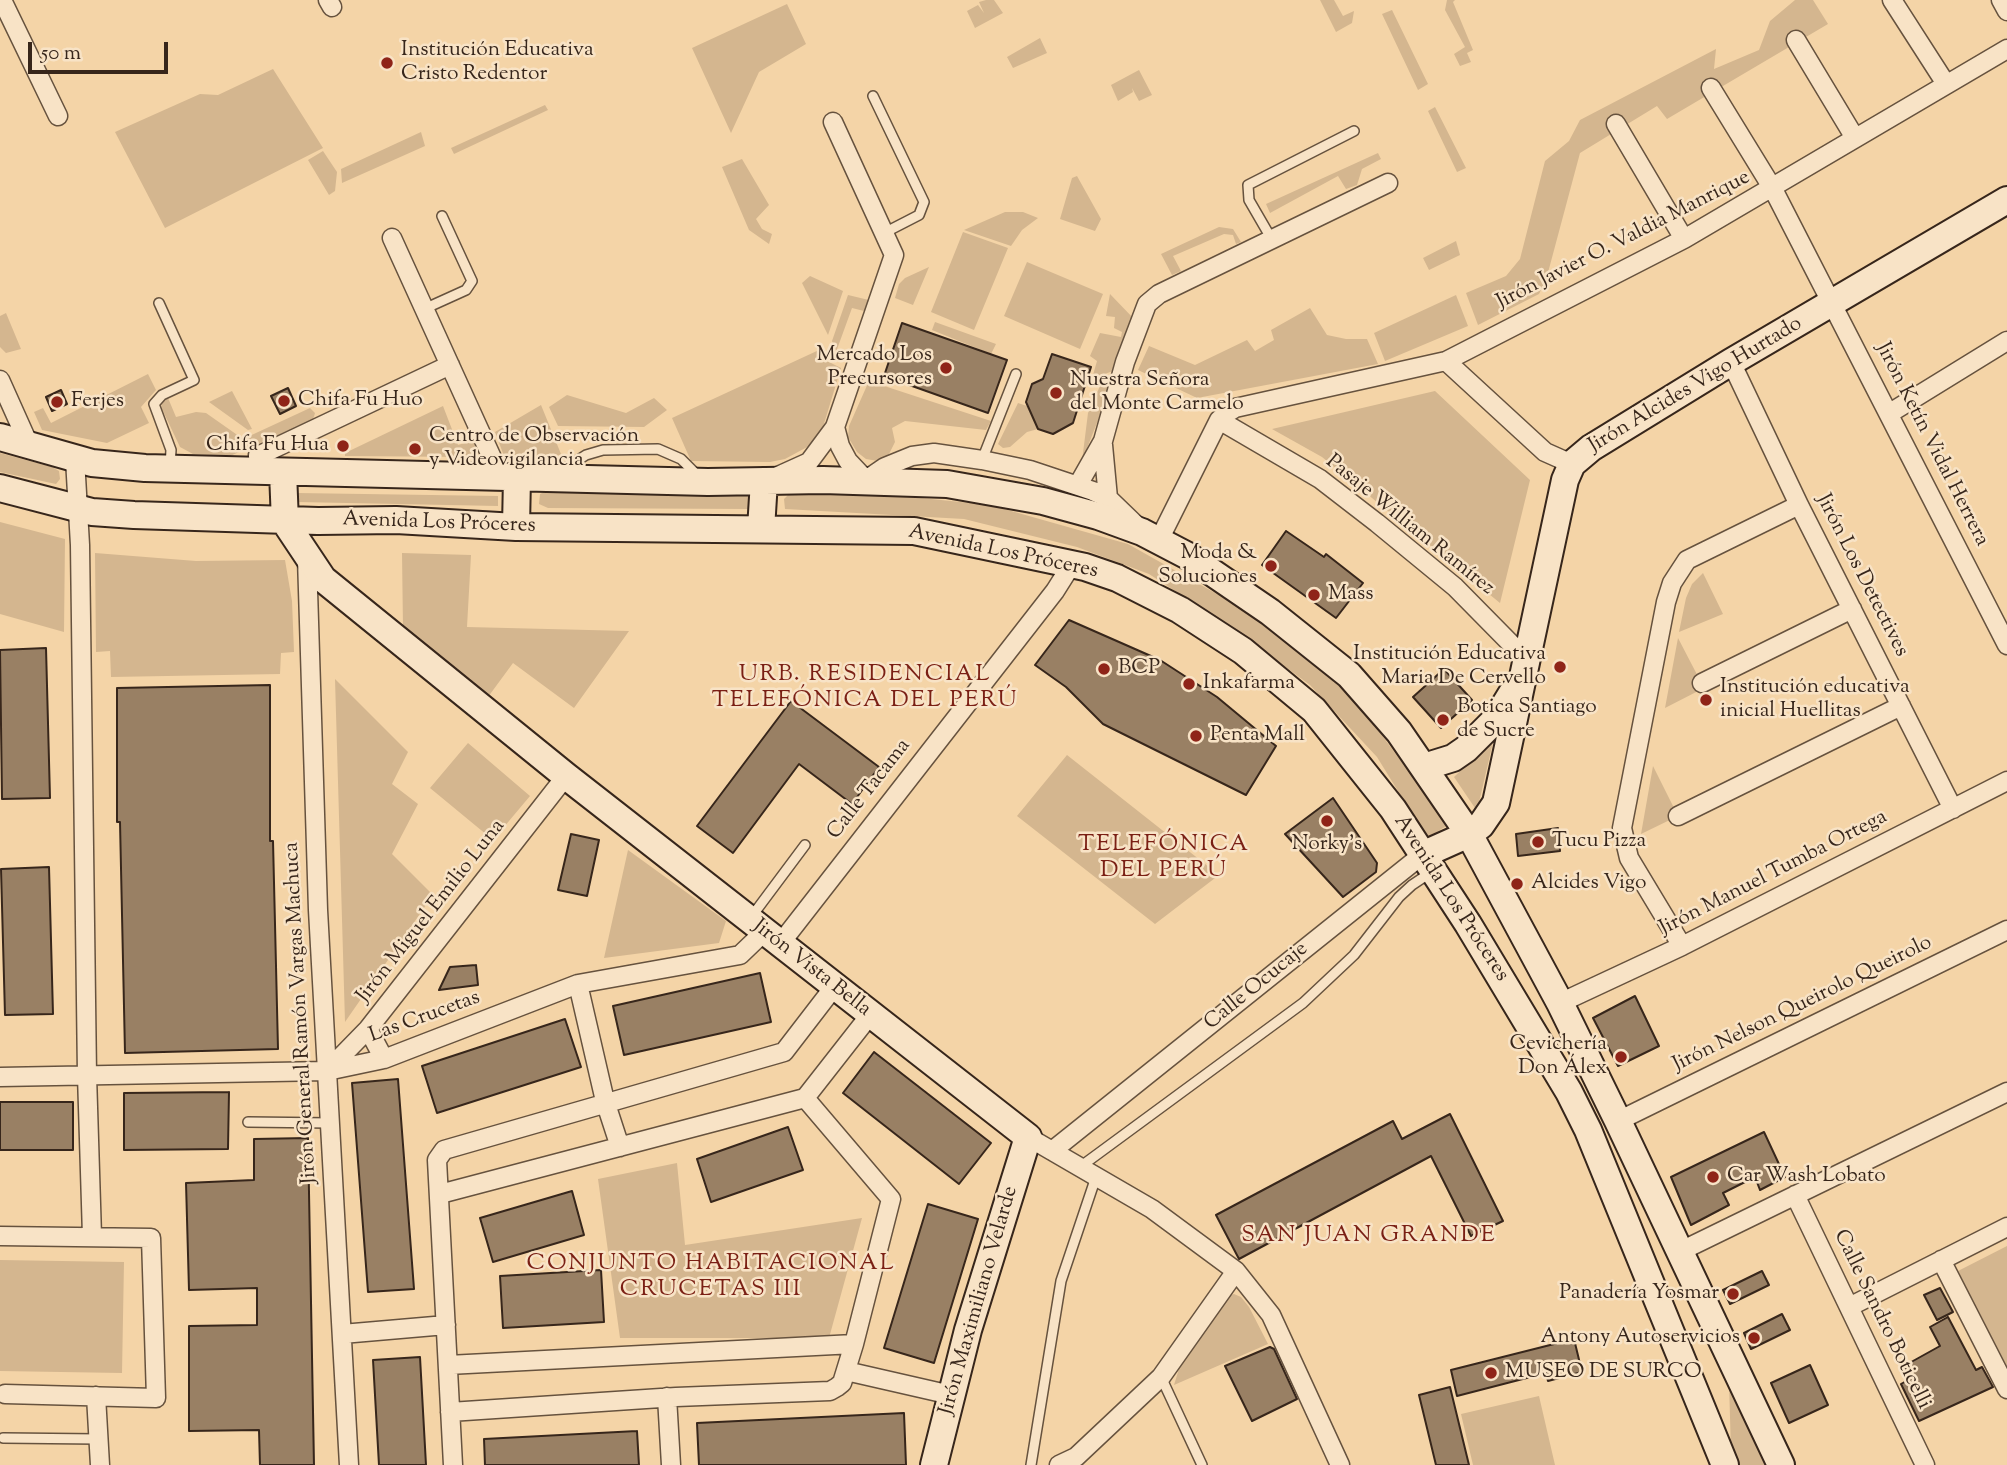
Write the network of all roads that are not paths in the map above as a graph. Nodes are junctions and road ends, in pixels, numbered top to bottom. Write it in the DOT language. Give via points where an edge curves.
graph roads {
  1 [pos="1892,0"];
  2 [pos="2001,0"];
  3 [pos="4,10"];
  4 [pos="2007,11"];
  5 [pos="1796,40"];
  6 [pos="2007,49"];
  7 [pos="1946,84"];
  8 [pos="1711,88"];
  9 [pos="873,96"];
  10 [pos="58,116"];
  11 [pos="833,122"];
  12 [pos="1616,124"];
  13 [pos="1354,131"];
  14 [pos="1855,138"];
  15 [pos="1388,183"];
  16 [pos="1773,189"];
  17 [pos="2007,201"];
  18 [pos="442,216"];
  19 [pos="884,233"];
  20 [pos="392,238"];
  21 [pos="1271,238"];
  22 [pos="1684,239"];
  23 [pos="159,303"];
  24 [pos="1831,305"];
  25 [pos="425,309"];
  26 [pos="2007,341"];
  27 [pos="1446,361"];
  28 [pos="1731,362"];
  29 [pos="450,365"];
  30 [pos="1016,374"];
  31 [pos="0,380"];
  32 [pos="1889,413"];
  33 [pos="1219,420"];
  34 [pos="835,427"];
  35 [pos="0,437"];
  36 [pos="1103,441"];
  37 [pos="30,447"];
  38 [pos="75,459"];
  39 [pos="982,460"];
  40 [pos="1572,464"];
  41 [pos="170,469"];
  42 [pos="272,471"];
  43 [pos="501,471"];
  44 [pos="866,480"];
  45 [pos="764,481"];
  46 [pos="1078,485"];
  47 [pos="0,488"];
  48 [pos="1108,498"];
  49 [pos="1800,505"];
  50 [pos="78,509"];
  51 [pos="284,520"];
  52 [pos="516,527"];
  53 [pos="761,529"];
  54 [pos="1151,536"];
  55 [pos="307,558"];
  56 [pos="1072,564"];
  57 [pos="1852,609"];
  58 [pos="2002,620"];
  59 [pos="2007,645"];
  60 [pos="1523,665"];
  61 [pos="1702,682"];
  62 [pos="1901,706"];
  63 [pos="1424,767"];
  64 [pos="566,776"];
  65 [pos="2007,781"];
  66 [pos="1953,808"];
  67 [pos="1678,816"];
  68 [pos="1469,834"];
  69 [pos="805,845"];
  70 [pos="1427,863"];
  71 [pos="2007,930"];
  72 [pos="764,932"];
  73 [pos="1682,946"];
  74 [pos="578,984"];
  75 [pos="834,987"];
  76 [pos="1560,1003"];
  77 [pos="870,1015"];
  78 [pos="369,1028"];
  79 [pos="384,1059"];
  80 [pos="327,1071"];
  81 [pos="87,1074"];
  82 [pos="0,1077"];
  83 [pos="2007,1092"];
  84 [pos="805,1098"];
  85 [pos="605,1101"];
  86 [pos="1619,1121"];
  87 [pos="248,1122"];
  88 [pos="330,1123"];
  89 [pos="1028,1137"];
  90 [pos="620,1147"];
  91 [pos="1052,1151"];
  92 [pos="1080,1167"];
  93 [pos="1096,1177"];
  94 [pos="440,1194"];
  95 [pos="1795,1195"];
  96 [pos="2007,1227"];
  97 [pos="0,1236"];
  98 [pos="92,1236"];
  99 [pos="1681,1251"];
  100 [pos="1941,1260"];
  101 [pos="1236,1271"];
  102 [pos="1849,1307"];
  103 [pos="446,1325"];
  104 [pos="342,1334"];
  105 [pos="854,1344"];
  106 [pos="448,1365"];
  107 [pos="846,1371"];
  108 [pos="1161,1377"];
  109 [pos="2007,1389"];
  110 [pos="5,1394"];
  111 [pos="951,1395"];
  112 [pos="96,1396"];
  113 [pos="667,1397"];
  114 [pos="450,1412"];
  115 [pos="3,1438"];
  116 [pos="98,1439"];
  117 [pos="1078,1461"];
  118 [pos="100,1465"];
  119 [pos="349,1465"];
  120 [pos="453,1465"];
  121 [pos="671,1465"];
  122 [pos="934,1465"];
  123 [pos="1031,1465"];
  124 [pos="1059,1465"];
  125 [pos="1202,1465"];
  126 [pos="1340,1465"];
  127 [pos="1726,1465"];
  128 [pos="1781,1465"];
  129 [pos="1926,1465"];
  1 -- 7 [label="street"];
  2 -- 4 [label="street"];
  3 -- 10 [label="street"];
  5 -- 14 [label="street"];
  6 -- 7 [label="street, Jirón Javier O. Valdia Manrique"];
  7 -- 14 [label="street, Jirón Javier O. Valdia Manrique"];
  8 -- 16 [label="street, Jirón Ketín Vidal Herrera"];
  9 -- 19 [label="lane" via="924,202 919,215"];
  11 -- 19 [label="street"];
  12 -- 22 [label="street"];
  13 -- 21 [label="lane" via="1248,185 1249,200"];
  14 -- 16 [label="street, Jirón Javier O. Valdia Manrique"];
  15 -- 21 [label="street"];
  16 -- 22 [label="street, Jirón Javier O. Valdia Manrique"];
  16 -- 24 [label="street, Jirón Ketín Vidal Herrera"];
  17 -- 24 [label="main road, Jirón Alcides Vigo Hurtado"];
  18 -- 25 [label="lane" via="472,281 466,290"];
  19 -- 34 [label="street" via="894,255"];
  20 -- 25 [label="street"];
  21 -- 36 [label="street" via="1147,304"];
  22 -- 27 [label="street, Jirón Javier O. Valdia Manrique"];
  23 -- 41 [label="lane" via="194,380 162,395 154,404 172,450"];
  24 -- 28 [label="main road, Jirón Alcides Vigo Hurtado"];
  24 -- 32 [label="street, Jirón Ketín Vidal Herrera"];
  25 -- 29 [label="street"];
  26 -- 32 [label="street"];
  27 -- 33 [label="street, Jirón Javier O. Valdia Manrique" via="1235,408"];
  27 -- 40 [label="street" via="1545,452"];
  28 -- 40 [label="main road, Jirón Alcides Vigo Hurtado"];
  28 -- 49 [label="street, Jirón Los Detectives"];
  29 -- 42 [label="street" via="258,456"];
  29 -- 43 [label="street"];
  30 -- 39 [label="lane"];
  31 -- 37 [label="street"];
  32 -- 58 [label="street, Jirón Ketín Vidal Herrera"];
  33 -- 54 [label="street"];
  33 -- 60 [label="street, Pasaje William Ramírez" via="1329,486 1455,587"];
  34 -- 44 [label="street" via="848,461"];
  34 -- 45 [label="street" via="809,461"];
  35 -- 37 [label="main road, Avenida Los Próceres"];
  36 -- 46 [label="street"];
  36 -- 48 [label="street"];
  37 -- 38 [label="main road, Avenida Los Próceres"];
  38 -- 41 [label="main road, Avenida Los Próceres"];
  38 -- 50 [label="street"];
  39 -- 44 [label="street, Avenida Los Próceres" via="934,453 912,456"];
  39 -- 46 [label="street, Avenida Los Próceres"];
  40 -- 60 [label="main road, Jirón Alcides Vigo Hurtado"];
  41 -- 42 [label="main road, Avenida Los Próceres"];
  42 -- 43 [label="main road, Avenida Los Próceres"];
  42 -- 51 [label="main road, Jirón Vista Bella"];
  43 -- 45 [label="main road, Avenida Los Próceres" via="552,478"];
  43 -- 52 [label="main road"];
  44 -- 45 [label="main road, Avenida Los Próceres"];
  44 -- 54 [label="main road, Avenida Los Próceres" via="987,489 1043,501"];
  45 -- 53 [label="main road"];
  46 -- 48 [label="street, Avenida Los Próceres"];
  47 -- 50 [label="main road, Avenida Los Próceres"];
  48 -- 54 [label="street, Avenida Los Próceres"];
  49 -- 57 [label="street, Jirón Los Detectives"];
  49 -- 73 [label="street" via="1688,560 1665,602 1622,828 1629,858"];
  50 -- 51 [label="main road, Avenida Los Próceres"];
  50 -- 81 [label="street"];
  51 -- 52 [label="main road, Avenida Los Próceres"];
  51 -- 55 [label="main road, Jirón Vista Bella"];
  52 -- 53 [label="main road, Avenida Los Próceres"];
  53 -- 56 [label="main road, Avenida Los Próceres" via="914,531"];
  54 -- 63 [label="main road, Avenida Los Próceres" via="1270,611 1349,675"];
  55 -- 64 [label="main road, Jirón Vista Bella" via="323,579"];
  55 -- 80 [label="street, Jirón General Ramón Vargas Machuca"];
  56 -- 70 [label="main road, Avenida Los Próceres" via="1152,595 1271,672 1314,710 1359,765"];
  56 -- 72 [label="street, Calle Tacama" via="1055,591"];
  57 -- 61 [label="street"];
  57 -- 62 [label="street, Jirón Los Detectives"];
  58 -- 59 [label="street, Jirón Ketín Vidal Herrera"];
  60 -- 63 [label="main road, Jirón Alcides Vigo Hurtado" via="1496,719 1466,749"];
  60 -- 68 [label="main road, Jirón Alcides Vigo Hurtado" via="1496,803"];
  62 -- 66 [label="street, Jirón Los Detectives"];
  62 -- 67 [label="street"];
  63 -- 68 [label="main road, Avenida Los Próceres"];
  64 -- 72 [label="main road, Jirón Vista Bella"];
  64 -- 78 [label="street, Jirón Miguel Emilio Luna"];
  65 -- 66 [label="street, Jirón Manuel Tumba Ortega"];
  66 -- 73 [label="street, Jirón Manuel Tumba Ortega"];
  68 -- 70 [label="main road, Calle Ocucaje"];
  68 -- 76 [label="main road, Avenida Los Próceres"];
  69 -- 72 [label="lane"];
  70 -- 91 [label="street, Calle Ocucaje"];
  70 -- 92 [label="lane" via="1354,955 1303,1003"];
  70 -- 127 [label="main road, Avenida Los Próceres" via="1578,1111"];
  71 -- 86 [label="street, Jirón Nelson Queirolo Queirolo"];
  72 -- 74 [label="street, Las Crucetas" via="740,955"];
  72 -- 75 [label="main road, Jirón Vista Bella"];
  73 -- 76 [label="street, Jirón Manuel Tumba Ortega"];
  74 -- 79 [label="street, Las Crucetas"];
  74 -- 85 [label="street"];
  75 -- 77 [label="main road, Jirón Vista Bella"];
  75 -- 85 [label="street" via="783,1052"];
  76 -- 86 [label="main road, Avenida Los Próceres"];
  77 -- 84 [label="street"];
  77 -- 89 [label="main road, Jirón Vista Bella"];
  78 -- 79 [label="street"];
  78 -- 80 [label="street, Jirón Miguel Emilio Luna"];
  79 -- 80 [label="street, Las Crucetas"];
  80 -- 81 [label="street, Las Crucetas"];
  80 -- 88 [label="street, Jirón General Ramón Vargas Machuca"];
  81 -- 82 [label="street, Las Crucetas"];
  81 -- 98 [label="street"];
  83 -- 95 [label="street"];
  84 -- 90 [label="street"];
  84 -- 105 [label="street" via="891,1199"];
  85 -- 90 [label="street"];
  85 -- 94 [label="street" via="444,1150 437,1160"];
  86 -- 99 [label="main road, Avenida Los Próceres"];
  87 -- 88 [label="lane"];
  88 -- 104 [label="street, Jirón General Ramón Vargas Machuca"];
  89 -- 91 [label="street, Jirón Vista Bella"];
  89 -- 111 [label="main road, Jirón Maximiliano Velarde"];
  90 -- 94 [label="street"];
  91 -- 92 [label="street, Jirón Vista Bella"];
  92 -- 93 [label="street, Jirón Vista Bella"];
  93 -- 101 [label="street, Jirón Vista Bella" via="1152,1209"];
  93 -- 123 [label="lane" via="1061,1281"];
  94 -- 103 [label="street"];
  95 -- 99 [label="street"];
  95 -- 102 [label="street, Calle Sandro Boticelli"];
  96 -- 100 [label="street"];
  97 -- 98 [label="street"];
  98 -- 112 [label="street" via="151,1238 156,1398"];
  99 -- 128 [label="main road, Avenida Los Próceres"];
  100 -- 102 [label="street"];
  100 -- 109 [label="street"];
  101 -- 108 [label="street"];
  101 -- 126 [label="street, Jirón Vista Bella" via="1271,1315"];
  102 -- 129 [label="street, Calle Sandro Boticelli"];
  103 -- 104 [label="street"];
  103 -- 106 [label="street"];
  104 -- 119 [label="street, Jirón General Ramón Vargas Machuca"];
  105 -- 106 [label="street"];
  105 -- 107 [label="street"];
  106 -- 114 [label="street"];
  107 -- 111 [label="street"];
  107 -- 113 [label="street" via="842,1383 830,1391"];
  108 -- 117 [label="street"];
  108 -- 125 [label="lane"];
  110 -- 112 [label="street"];
  111 -- 122 [label="main road, Jirón Maximiliano Velarde"];
  112 -- 116 [label="street"];
  113 -- 114 [label="street"];
  113 -- 121 [label="street"];
  114 -- 120 [label="street"];
  115 -- 116 [label="lane"];
  116 -- 118 [label="street"];
  117 -- 124 [label="street"];
}
